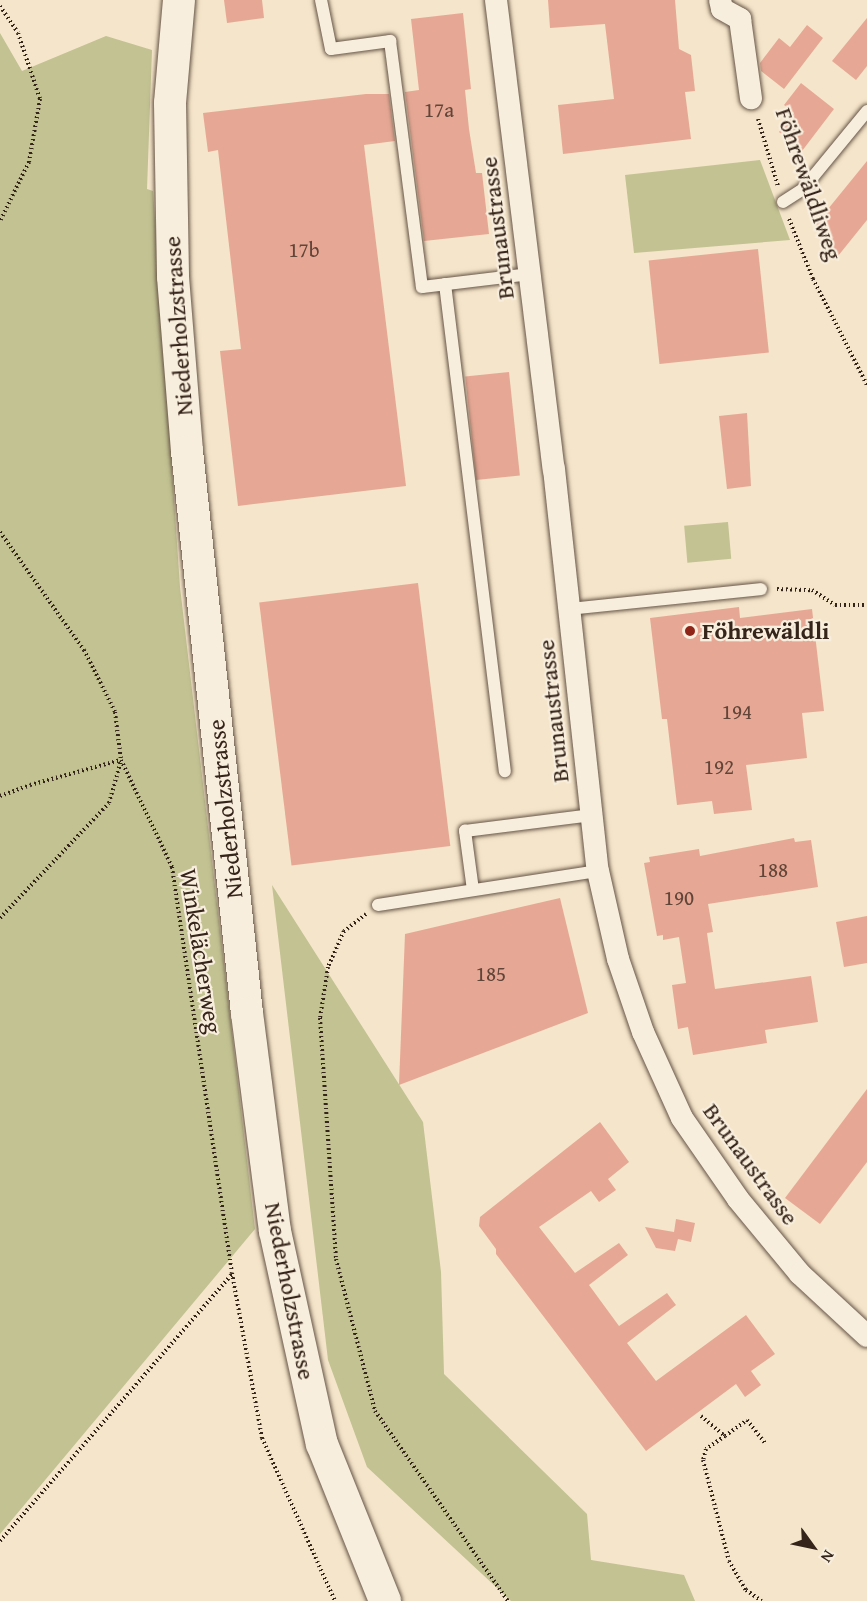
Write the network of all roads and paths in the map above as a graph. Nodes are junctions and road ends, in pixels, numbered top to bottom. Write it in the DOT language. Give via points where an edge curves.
graph roads {
  1 [pos="179,0"];
  2 [pos="321,0"];
  3 [pos="496,0"];
  4 [pos="720,0"];
  5 [pos="0,6"];
  6 [pos="751,98"];
  7 [pos="867,111"];
  8 [pos="783,202"];
  9 [pos="0,221"];
  10 [pos="530,274"];
  11 [pos="445,284"];
  12 [pos="867,385"];
  13 [pos="0,532"];
  14 [pos="760,589"];
  15 [pos="867,605"];
  16 [pos="569,609"];
  17 [pos="121,760"];
  18 [pos="505,771"];
  19 [pos="0,796"];
  20 [pos="592,815"];
  21 [pos="598,871"];
  22 [pos="473,890"];
  23 [pos="378,905"];
  24 [pos="0,918"];
  25 [pos="232,1273"];
  26 [pos="867,1336"];
  27 [pos="701,1416"];
  28 [pos="725,1436"];
  29 [pos="766,1444"];
  30 [pos="0,1541"];
  31 [pos="335,1601"];
  32 [pos="385,1601"];
  33 [pos="508,1601"];
  34 [pos="762,1601"];
  1 -- 32 [label="main road, Niederholzstrasse" via="170,103 173,278 187,451 247,1013 275,1231 322,1444"];
  2 -- 11 [label="lane" via="331,49 390,41 422,287"];
  3 -- 10 [label="street, Brunaustrasse"];
  4 -- 6 [label="street, Föhrewäldliweg" via="722,9 740,19"];
  5 -- 9 [label="path" via="18,33 40,99 29,162"];
  6 -- 8 [label="path, Föhrewäldliweg"];
  7 -- 8 [label="lane" via="803,189"];
  8 -- 12 [label="path, Föhrewäldliweg" via="813,279"];
  10 -- 11 [label="lane"];
  10 -- 16 [label="street, Brunaustrasse"];
  11 -- 18 [label="lane"];
  13 -- 17 [label="path, Winkelächerweg" via="84,650 115,712"];
  14 -- 15 [label="path" via="812,590 835,605"];
  14 -- 16 [label="lane"];
  16 -- 20 [label="street, Brunaustrasse"];
  17 -- 19 [label="path"];
  17 -- 24 [label="path" via="109,803"];
  17 -- 25 [label="path, Winkelächerweg" via="172,867"];
  20 -- 21 [label="street, Brunaustrasse"];
  20 -- 22 [label="lane" via="465,831"];
  21 -- 22 [label="lane"];
  21 -- 26 [label="street, Brunaustrasse" via="618,959 643,1032 682,1118 738,1199 800,1275"];
  22 -- 23 [label="lane"];
  23 -- 33 [label="path" via="344,931 328,967 320,1018 336,1259 375,1411"];
  25 -- 30 [label="path"];
  25 -- 31 [label="path, Winkelächerweg" via="262,1438"];
  27 -- 28 [label="path"];
  28 -- 29 [label="path" via="747,1420"];
  28 -- 34 [label="path" via="706,1449 703,1460 729,1561 746,1590"];
}
